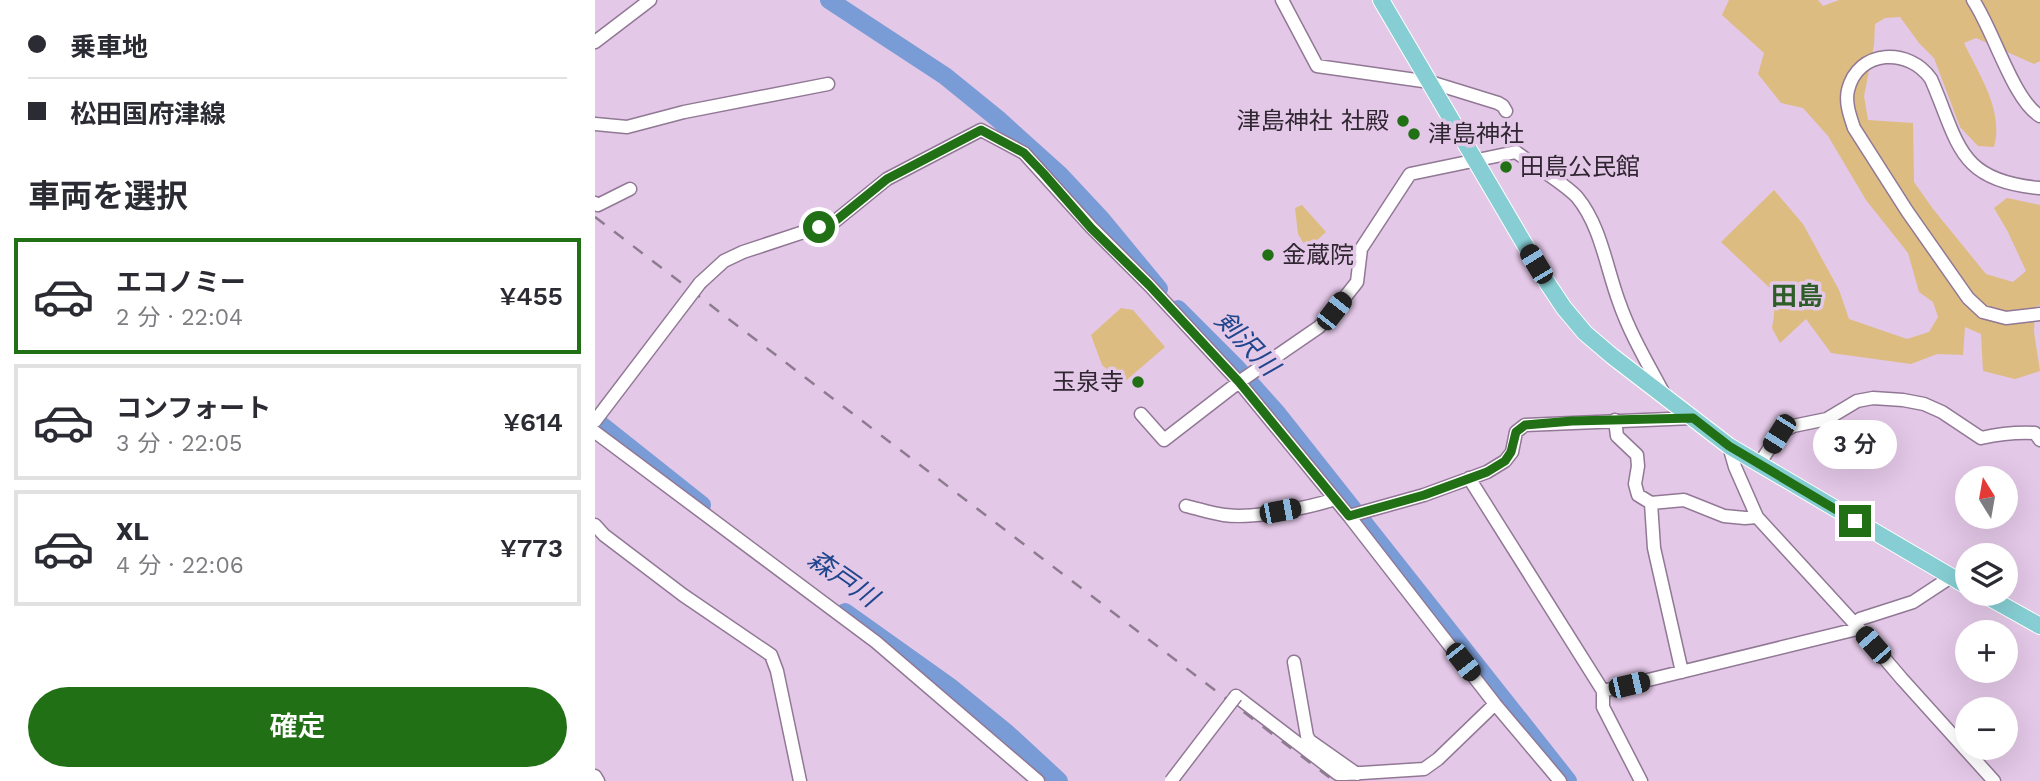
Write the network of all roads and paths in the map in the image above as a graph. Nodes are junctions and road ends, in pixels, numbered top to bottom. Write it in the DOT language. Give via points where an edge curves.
graph roads {
  1 [pos="650,0"];
  2 [pos="1282,0"];
  3 [pos="1381,0"];
  4 [pos="1973,0"];
  5 [pos="595,42"];
  6 [pos="1430,82"];
  7 [pos="828,84"];
  8 [pos="1506,111"];
  9 [pos="2040,116"];
  10 [pos="595,124"];
  11 [pos="1476,161"];
  12 [pos="630,188"];
  13 [pos="2040,188"];
  14 [pos="595,203"];
  15 [pos="2040,314"];
  16 [pos="1239,382"];
  17 [pos="1668,400"];
  18 [pos="1141,414"];
  19 [pos="1693,418"];
  20 [pos="1615,420"];
  21 [pos="595,421"];
  22 [pos="595,432"];
  23 [pos="2040,440"];
  24 [pos="1729,446"];
  25 [pos="1759,464"];
  26 [pos="1469,478"];
  27 [pos="1335,499"];
  28 [pos="1651,503"];
  29 [pos="1186,506"];
  30 [pos="1349,516"];
  31 [pos="1756,517"];
  32 [pos="595,524"];
  33 [pos="1951,577"];
  34 [pos="1955,579"];
  35 [pos="2004,606"];
  36 [pos="1856,625"];
  37 [pos="2040,626"];
  38 [pos="1294,662"];
  39 [pos="1682,673"];
  40 [pos="1603,691"];
  41 [pos="1495,704"];
  42 [pos="1357,774"];
  43 [pos="595,776"];
  44 [pos="598,781"];
  45 [pos="800,781"];
  46 [pos="1038,781"];
  47 [pos="1171,781"];
  48 [pos="1560,781"];
  49 [pos="1641,781"];
  50 [pos="1994,781"];
  1 -- 5 [label="street"];
  2 -- 6 [label="street" via="1317,66"];
  3 -- 6 [label="main road"];
  4 -- 9 [label="street" via="2017,90"];
  6 -- 8 [label="street" via="1498,103"];
  6 -- 11 [label="main road"];
  7 -- 10 [label="street" via="627,127"];
  11 -- 16 [label="street" via="1410,174 1361,249 1357,282 1334,311 1319,327"];
  11 -- 17 [label="main road" via="1564,308 1594,341"];
  11 -- 17 [label="street" via="1516,152 1580,201 1599,237 1630,330"];
  12 -- 14 [label="street"];
  13 -- 15 [label="street" via="1989,176 1967,159 1955,142 1931,79 1912,61 1882,57 1853,78 1847,105 1854,128 1959,287 1983,312 2006,318"];
  16 -- 18 [label="street" via="1164,440"];
  16 -- 21 [label="street, bridge" via="1024,153 981,130 887,179 834,222 725,261 701,283"];
  16 -- 27 [label="street"];
  17 -- 19 [label="main road"];
  19 -- 20 [label="street"];
  19 -- 24 [label="main road"];
  20 -- 26 [label="street" via="1525,425 1516,432 1505,461"];
  20 -- 28 [label="street" via="1617,436 1637,455 1638,495"];
  22 -- 46 [label="street" via="876,642"];
  23 -- 25 [label="street" via="2035,433 1980,438 1924,404 1873,398 1779,434"];
  24 -- 25 [label="main road"];
  24 -- 31 [label="street"];
  25 -- 33 [label="main road"];
  26 -- 30 [label="street"];
  26 -- 40 [label="street"];
  27 -- 29 [label="street" via="1260,515 1226,516"];
  27 -- 30 [label="street"];
  28 -- 31 [label="street" via="1684,500 1724,516"];
  28 -- 39 [label="street" via="1654,548"];
  30 -- 41 [label="street"];
  31 -- 36 [label="street"];
  32 -- 45 [label="street" via="683,596 771,655"];
  33 -- 34 [label="main road"];
  33 -- 36 [label="street" via="1913,602 1860,619"];
  35 -- 37 [label="main road"];
  36 -- 39 [label="street" via="1853,630"];
  36 -- 50 [label="street"];
  38 -- 42 [label="street" via="1307,736"];
  39 -- 40 [label="street"];
  40 -- 49 [label="street" via="1603,707"];
  41 -- 42 [label="street" via="1424,769"];
  41 -- 48 [label="street"];
  42 -- 47 [label="street, bridge" via="1338,774 1236,696"];
  43 -- 44 [label="street"];
}
